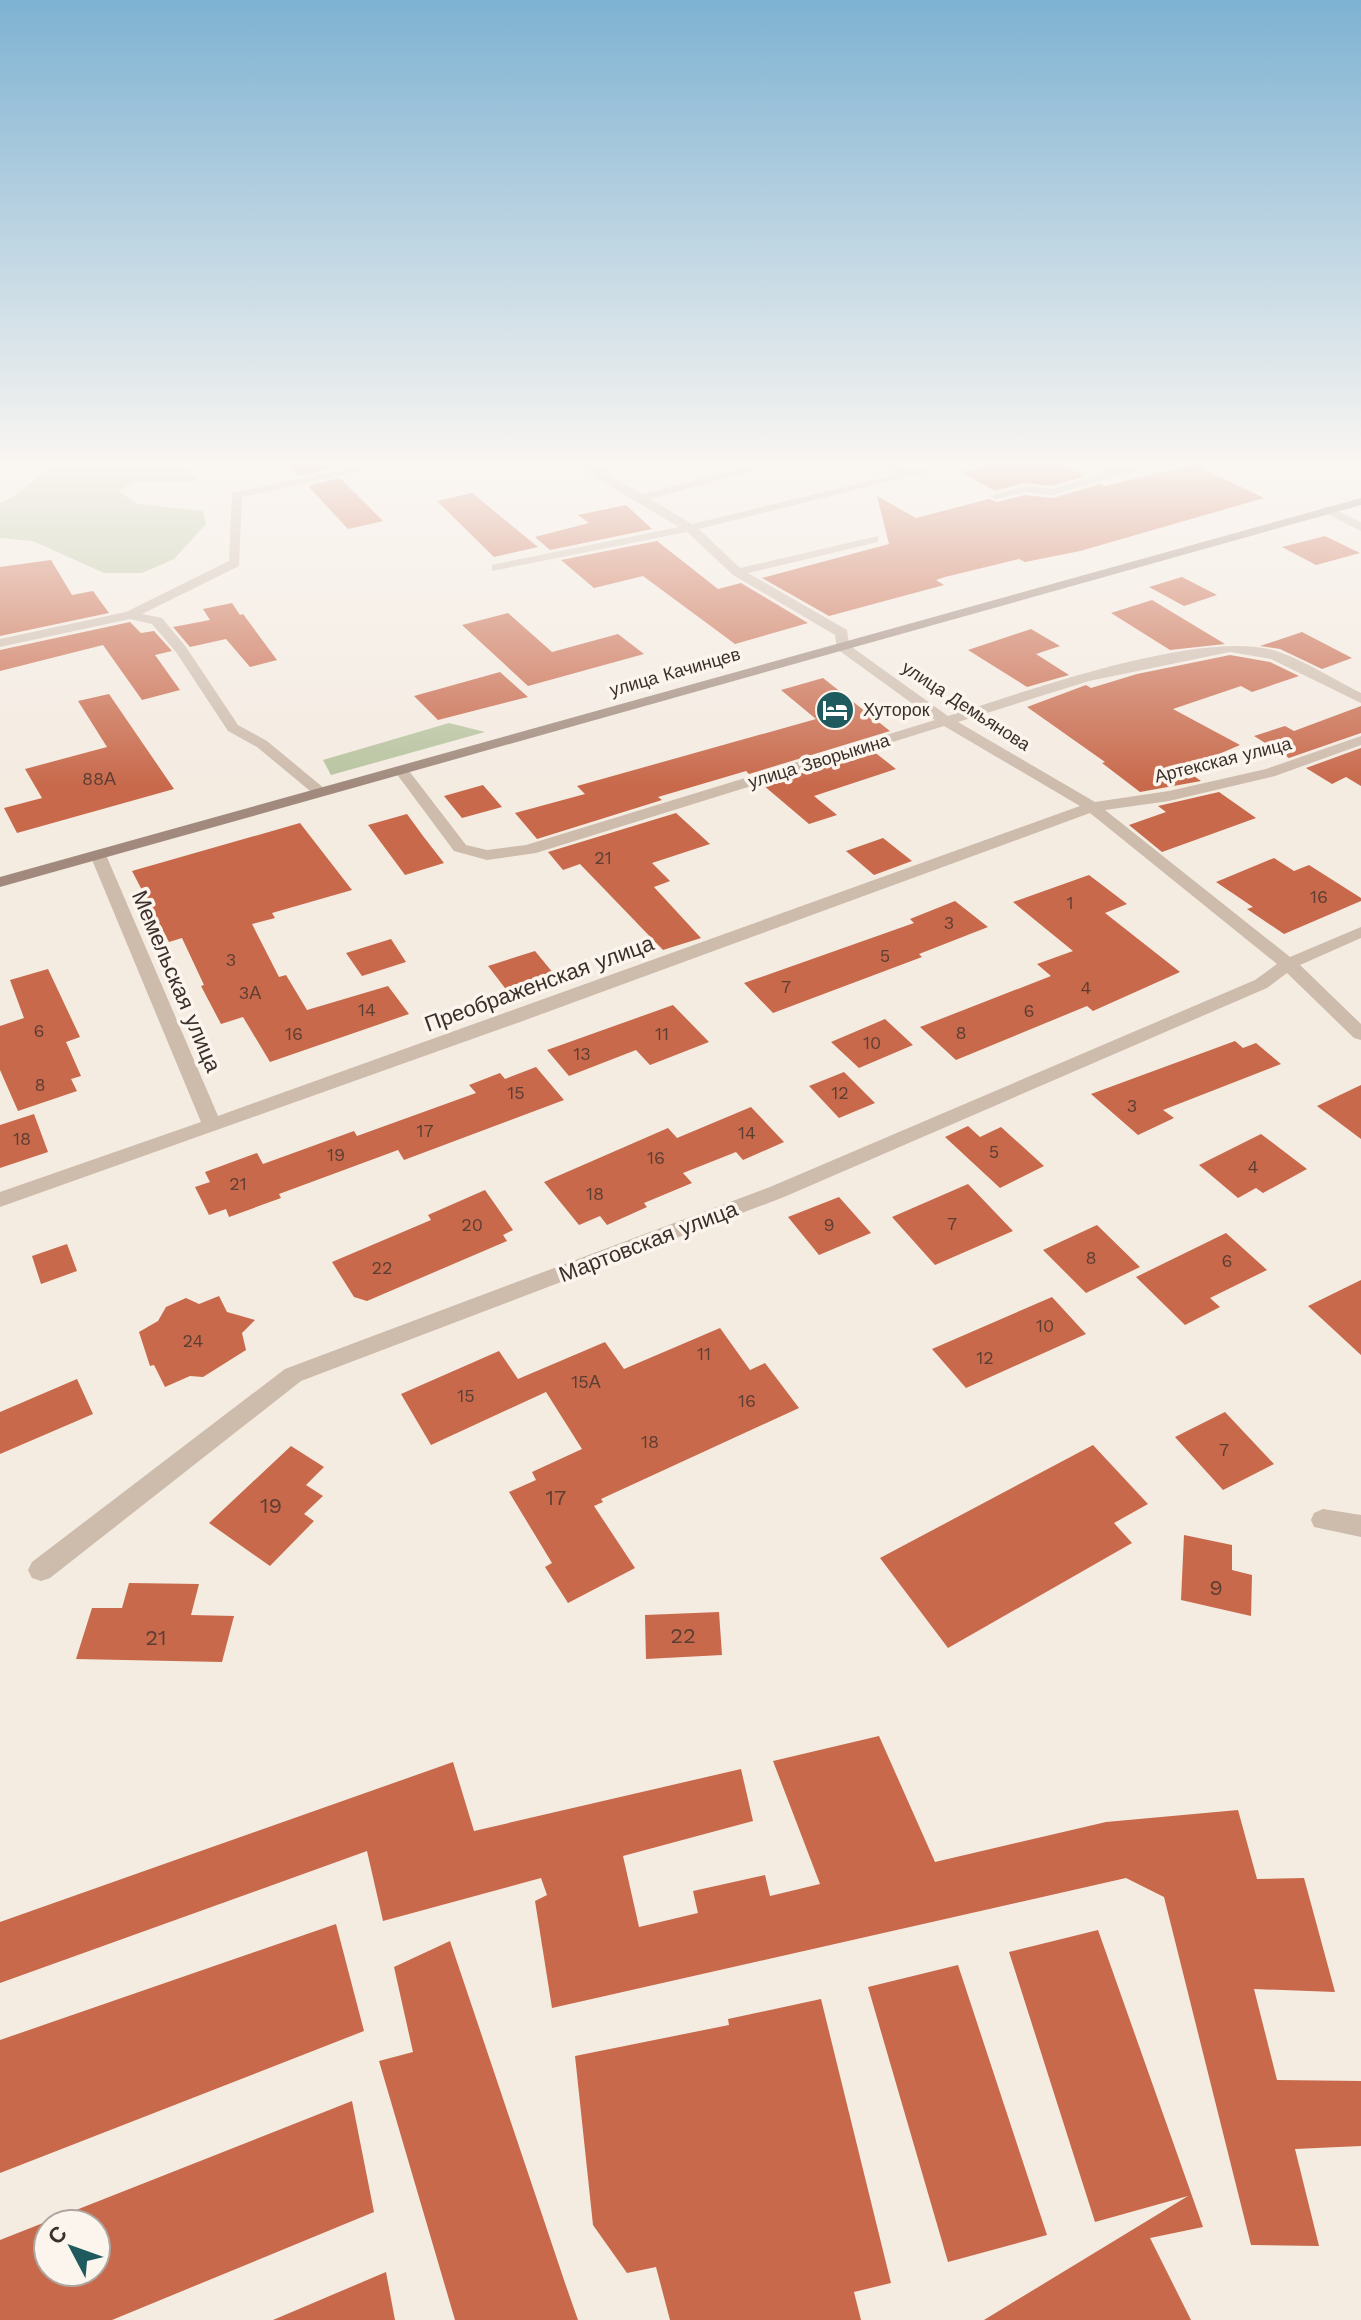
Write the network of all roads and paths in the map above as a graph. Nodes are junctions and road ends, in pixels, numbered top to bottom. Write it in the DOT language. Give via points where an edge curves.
graph roads {
  1 [pos="220,570"];
  2 [pos="744,570"];
  3 [pos="1112,570"];
  4 [pos="737,572"];
  5 [pos="130,615"];
  6 [pos="0,643"];
  7 [pos="842,646"];
  8 [pos="1361,699"];
  9 [pos="947,722"];
  10 [pos="1361,740"];
  11 [pos="401,770"];
  12 [pos="320,792"];
  13 [pos="1092,807"];
  14 [pos="98,855"];
  15 [pos="0,882"];
  16 [pos="1361,932"];
  17 [pos="1288,964"];
  18 [pos="1361,1034"];
  19 [pos="212,1125"];
  20 [pos="0,1200"];
  21 [pos="1323,1520"];
  22 [pos="1361,1526"];
  23 [pos="41,1570"];
  1 -- 5 [label="street"];
  2 -- 4 [label="street"];
  3 -- 7 [label="main road, улица Качинцев"];
  4 -- 7 [label="street, улица Демьянова" via="842,633"];
  5 -- 6 [label="street"];
  5 -- 12 [label="street" via="157,621 233,728 262,744"];
  7 -- 9 [label="street, улица Демьянова"];
  7 -- 11 [label="main road, улица Качинцев"];
  8 -- 9 [label="street, улица Зворыкина" via="1275,655 1230,648 1085,678"];
  9 -- 11 [label="street, улица Зворыкина" via="500,856 474,856 460,848"];
  9 -- 13 [label="street, улица Демьянова"];
  10 -- 13 [label="street, Артекская улица" via="1270,773"];
  11 -- 12 [label="main road, улица Качинцев"];
  12 -- 14 [label="main road, улица Качинцев"];
  13 -- 17 [label="street, улица Демьянова"];
  13 -- 19 [label="street, Преображенская улица"];
  14 -- 15 [label="main road, улица Качинцев"];
  14 -- 19 [label="street, Мемельская улица"];
  16 -- 17 [label="street, Мартовская улица"];
  17 -- 18 [label="street, улица Демьянова"];
  17 -- 23 [label="street, Мартовская улица" via="1261,984 777,1192 293,1375"];
  19 -- 20 [label="street, Преображенская улица"];
  21 -- 22 [label="street"];
}
